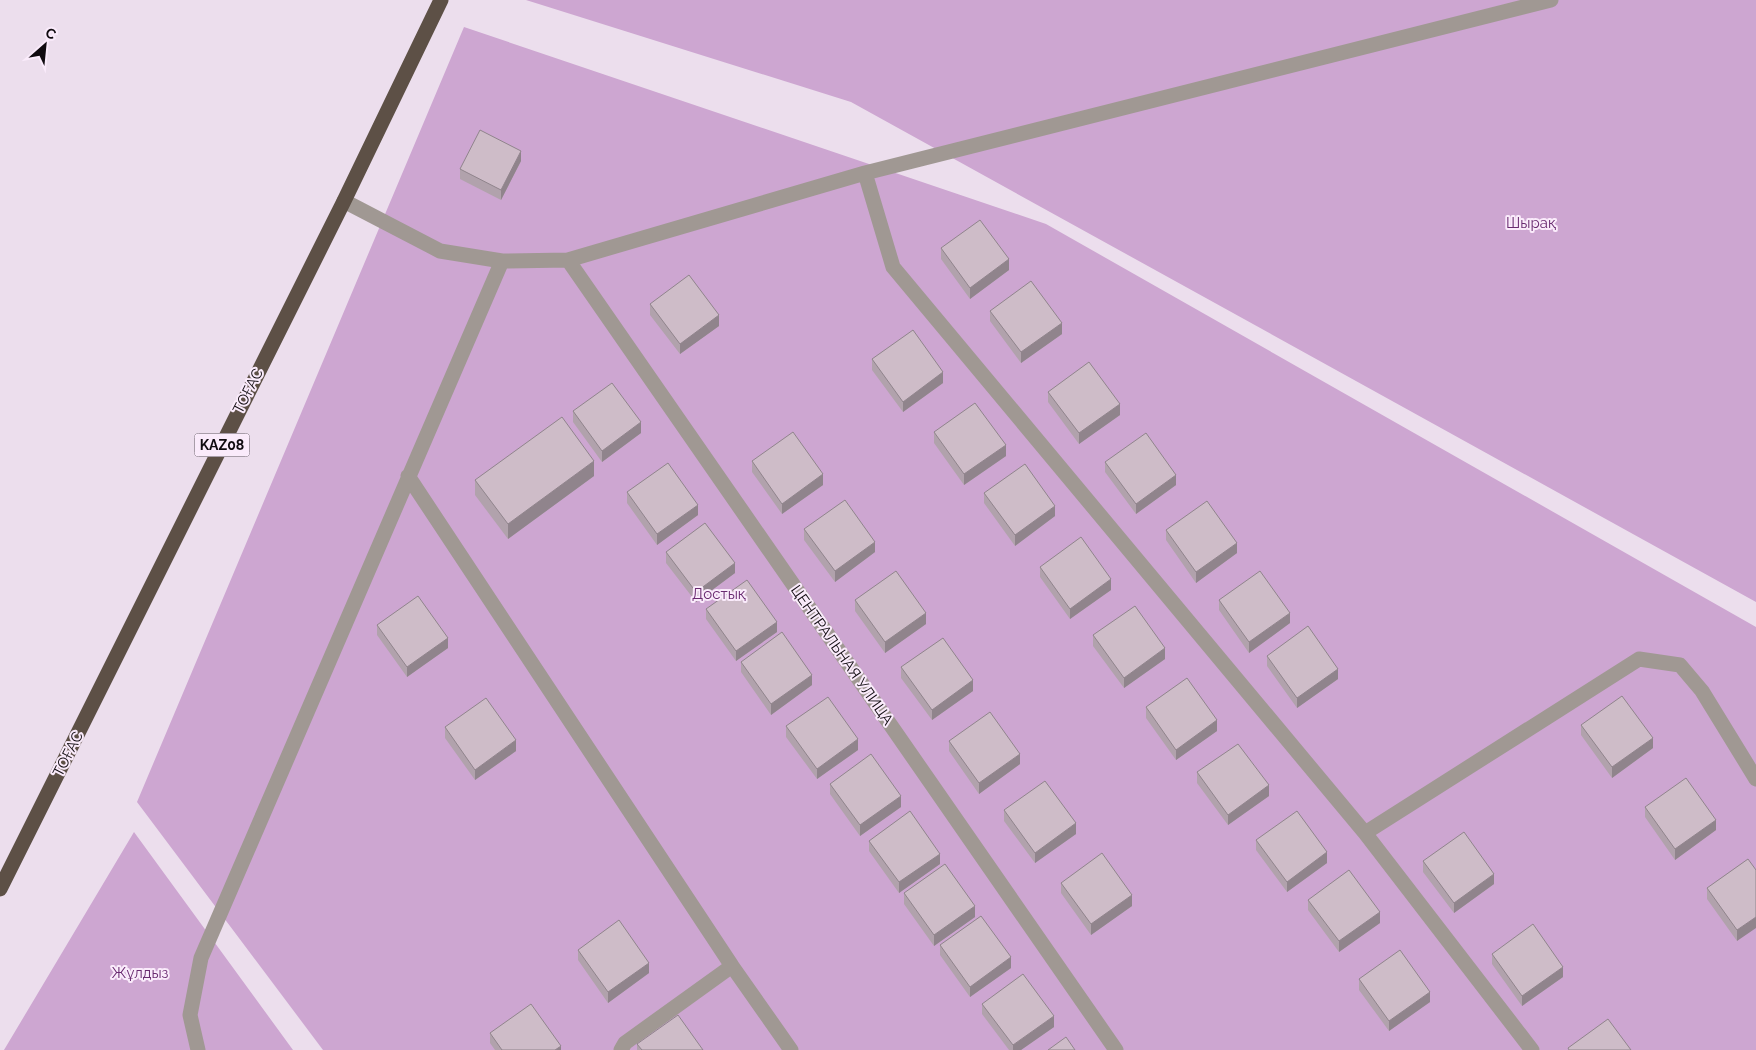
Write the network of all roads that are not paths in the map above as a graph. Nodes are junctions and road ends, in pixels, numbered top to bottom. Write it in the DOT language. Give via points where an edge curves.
graph roads {
  1 [pos="441,0"];
  2 [pos="1551,0"];
  3 [pos="865,173"];
  4 [pos="344,201"];
  5 [pos="568,260"];
  6 [pos="502,261"];
  7 [pos="408,476"];
  8 [pos="1756,779"];
  9 [pos="1365,833"];
  10 [pos="0,889"];
  11 [pos="732,966"];
  12 [pos="197,1049"];
  13 [pos="622,1050"];
  14 [pos="791,1050"];
  15 [pos="1116,1050"];
  16 [pos="1532,1050"];
  1 -- 4 [label="highway, ТОҒАС / KAZ08"];
  2 -- 3 [label="street"];
  3 -- 5 [label="street"];
  3 -- 9 [label="street" via="893,267"];
  4 -- 6 [label="street" via="440,251"];
  4 -- 10 [label="highway, ТОҒАС / KAZ08"];
  5 -- 6 [label="street"];
  5 -- 15 [label="street, ЦЕНТРАЛЬНАЯ УЛИЦА"];
  6 -- 7 [label="street"];
  7 -- 11 [label="street"];
  7 -- 12 [label="street" via="201,958 190,1015"];
  8 -- 9 [label="street" via="1702,691 1680,665 1639,660"];
  9 -- 16 [label="street"];
  11 -- 13 [label="street" via="625,1043"];
  11 -- 14 [label="street"];
}
